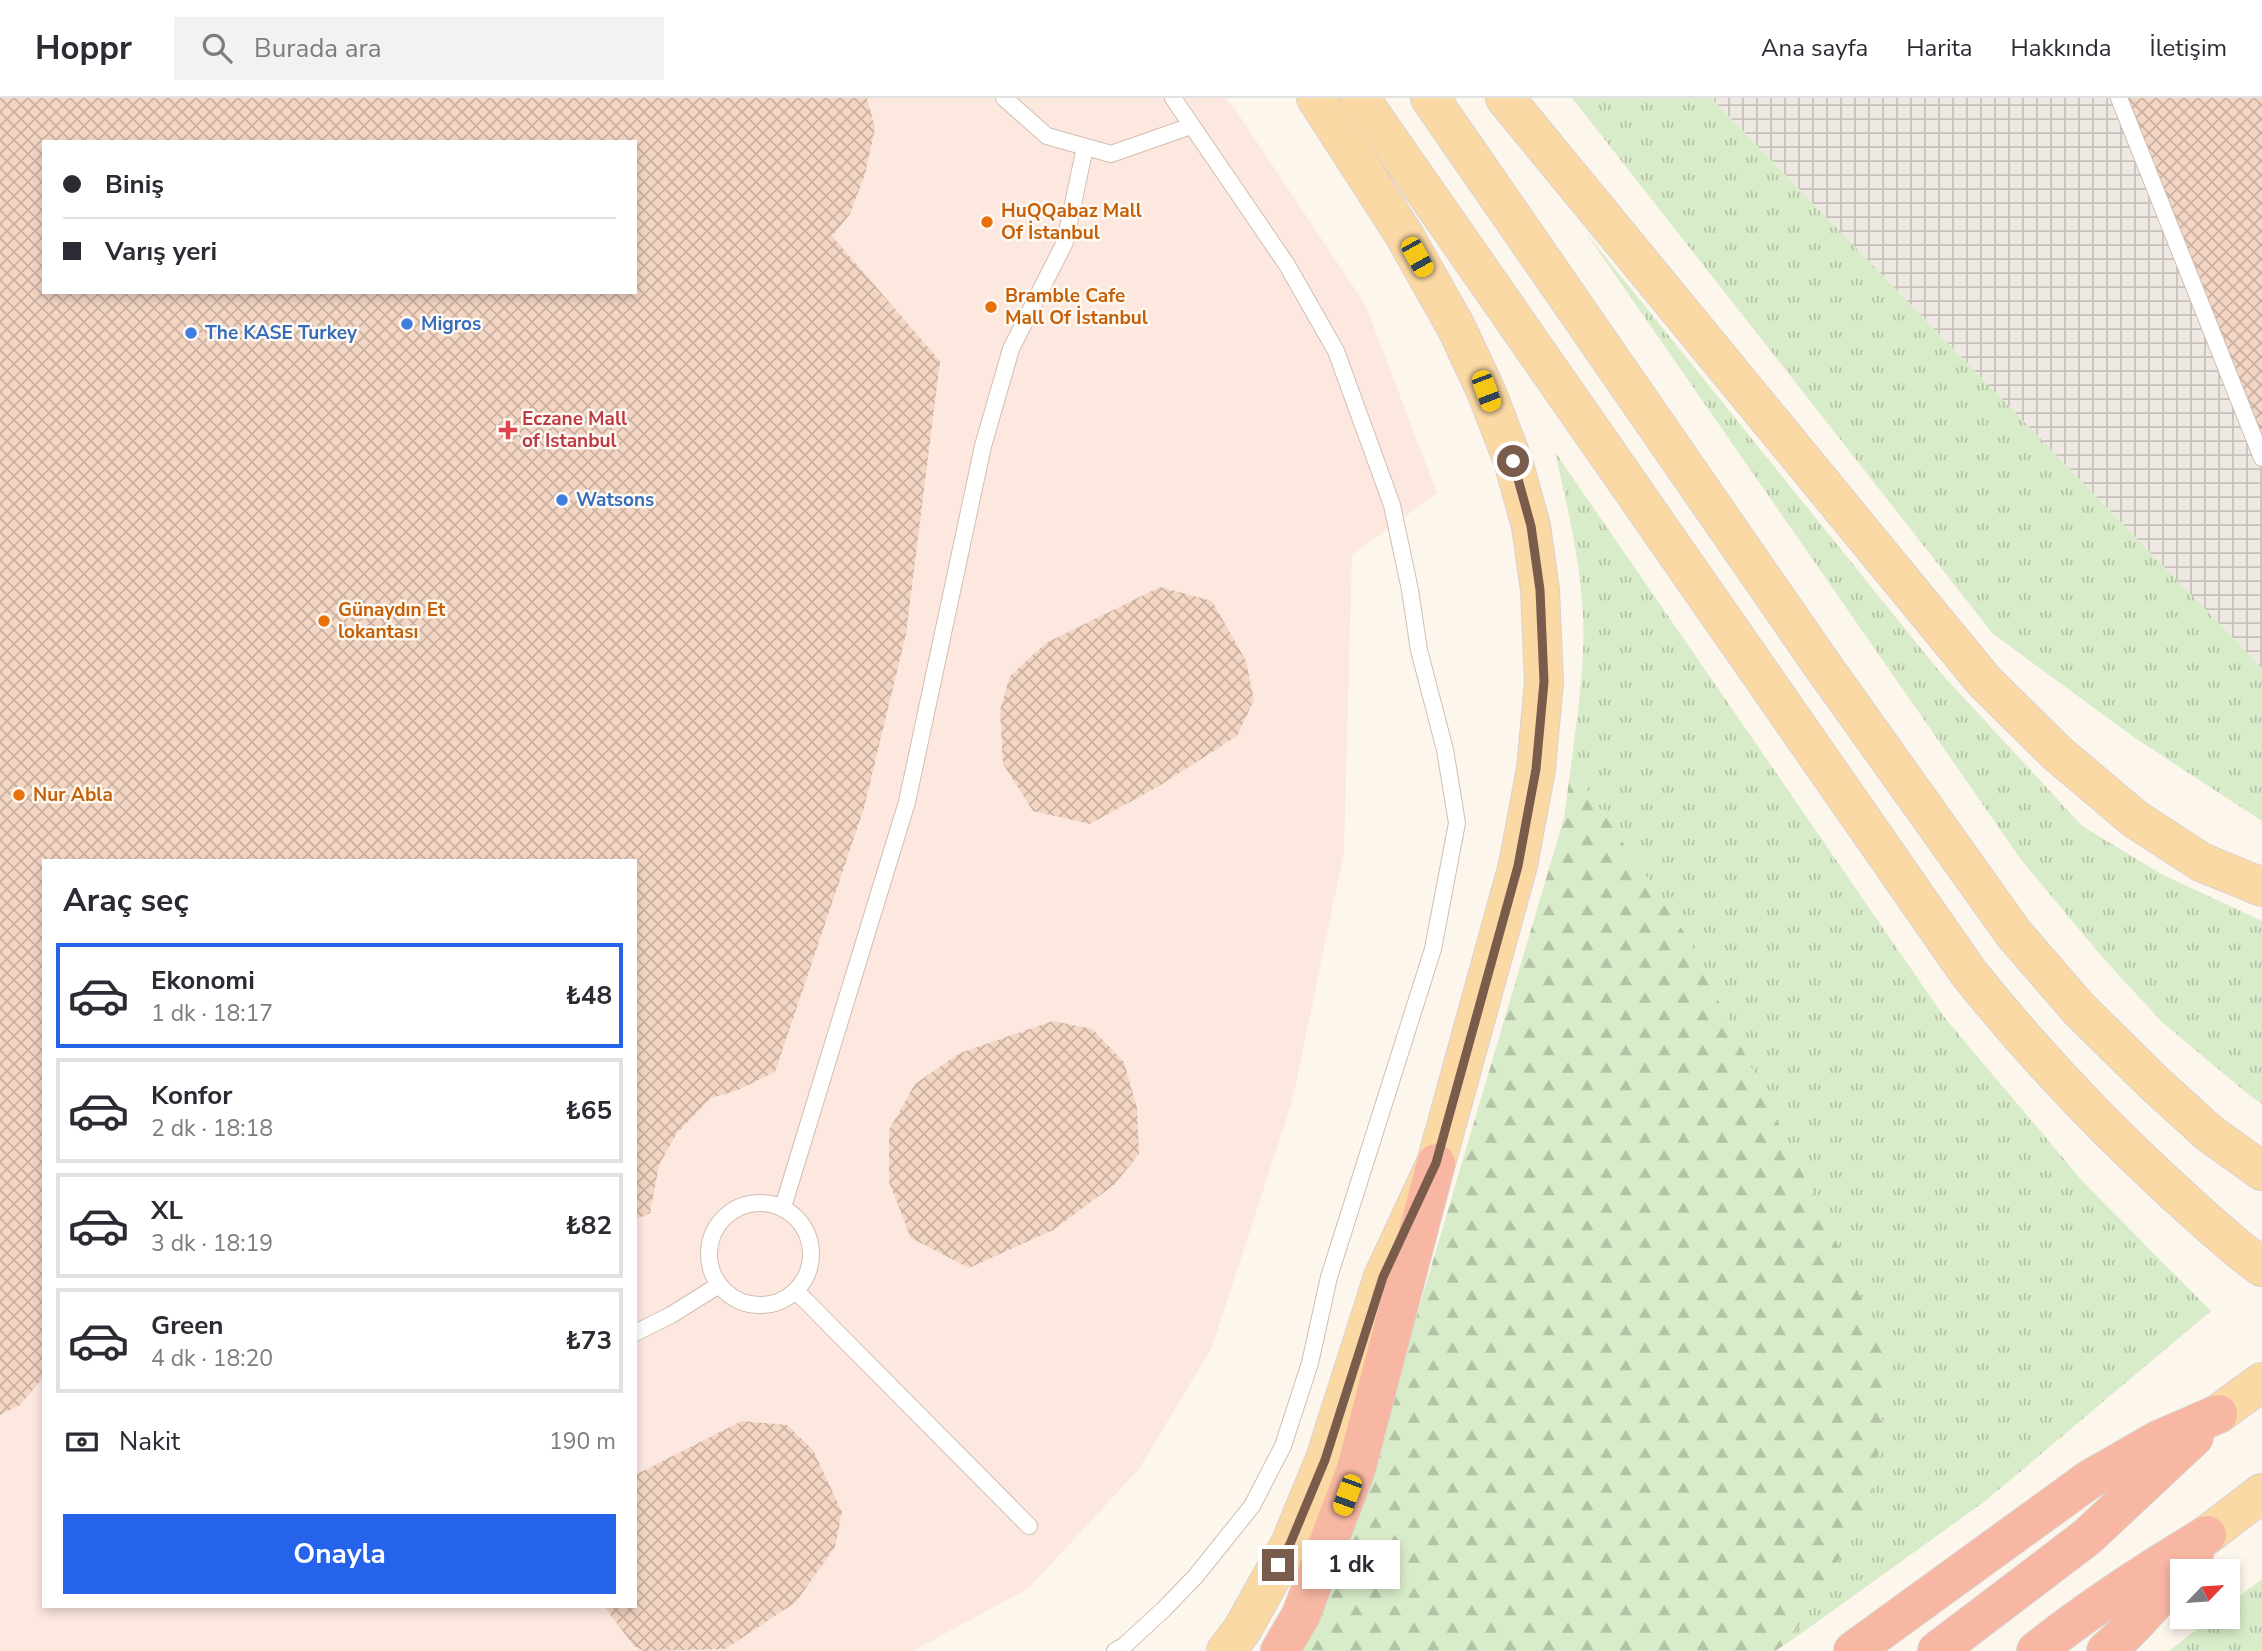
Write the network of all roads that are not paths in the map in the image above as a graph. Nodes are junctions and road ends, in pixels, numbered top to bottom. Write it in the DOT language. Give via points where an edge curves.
graph roads {
  1 [pos="1004,98"];
  2 [pos="1173,98"];
  3 [pos="1316,98"];
  4 [pos="1360,98"];
  5 [pos="1430,98"];
  6 [pos="1505,98"];
  7 [pos="2119,98"];
  8 [pos="1191,126"];
  9 [pos="1085,147"];
  10 [pos="2262,458"];
  11 [pos="2262,887"];
  12 [pos="1436,1163"];
  13 [pos="2262,1171"];
  14 [pos="783,1207"];
  15 [pos="2249,1258"];
  16 [pos="719,1285"];
  17 [pos="796,1291"];
  18 [pos="637,1332"];
  19 [pos="2262,1382"];
  20 [pos="2218,1414"];
  21 [pos="2262,1493"];
  22 [pos="1029,1526"];
  23 [pos="2207,1535"];
  24 [pos="1115,1651"];
  25 [pos="1226,1651"];
  26 [pos="1280,1651"];
  27 [pos="1853,1651"];
  28 [pos="1937,1651"];
  29 [pos="2036,1651"];
  30 [pos="2106,1651"];
  1 -- 9 [label="lane" via="1047,136"];
  2 -- 8 [label="lane"];
  3 -- 12 [label="main road" via="1404,233 1486,391 1524,500 1540,590 1544,682 1536,769 1518,866"];
  4 -- 15 [label="main road" via="1968,972 2064,1085 2142,1163"];
  5 -- 13 [label="main road" via="1820,663 2014,934 2079,1009 2153,1082 2208,1133"];
  6 -- 11 [label="main road" via="1984,681 2058,754 2135,819 2201,862"];
  7 -- 10 [label="lane"];
  8 -- 9 [label="lane" via="1111,154"];
  8 -- 24 [label="lane" via="1287,265 1336,351 1392,505 1457,822 1433,950 1329,1277 1310,1363 1283,1446 1252,1506 1195,1577"];
  9 -- 14 [label="lane" via="1065,242 1011,349 983,446 908,802"];
  12 -- 25 [label="main road" via="1383,1277 1325,1460 1290,1544"];
  12 -- 26 [label="highway" via="1356,1469 1301,1615"];
  14 -- 16 [label="lane" via="750,1203 720,1220 708,1252"];
  14 -- 17 [label="lane" via="797,1217 811,1246 806,1278"];
  16 -- 17 [label="lane" via="747,1304 782,1301"];
  16 -- 18 [label="lane"];
  17 -- 22 [label="lane"];
  19 -- 20 [label="main road"];
  20 -- 27 [label="highway" via="2158,1440 2090,1479"];
  20 -- 28 [label="highway" via="2087,1537"];
  21 -- 23 [label="main road"];
  23 -- 29 [label="highway" via="2144,1572"];
  23 -- 30 [label="highway" via="2129,1632"];
}
